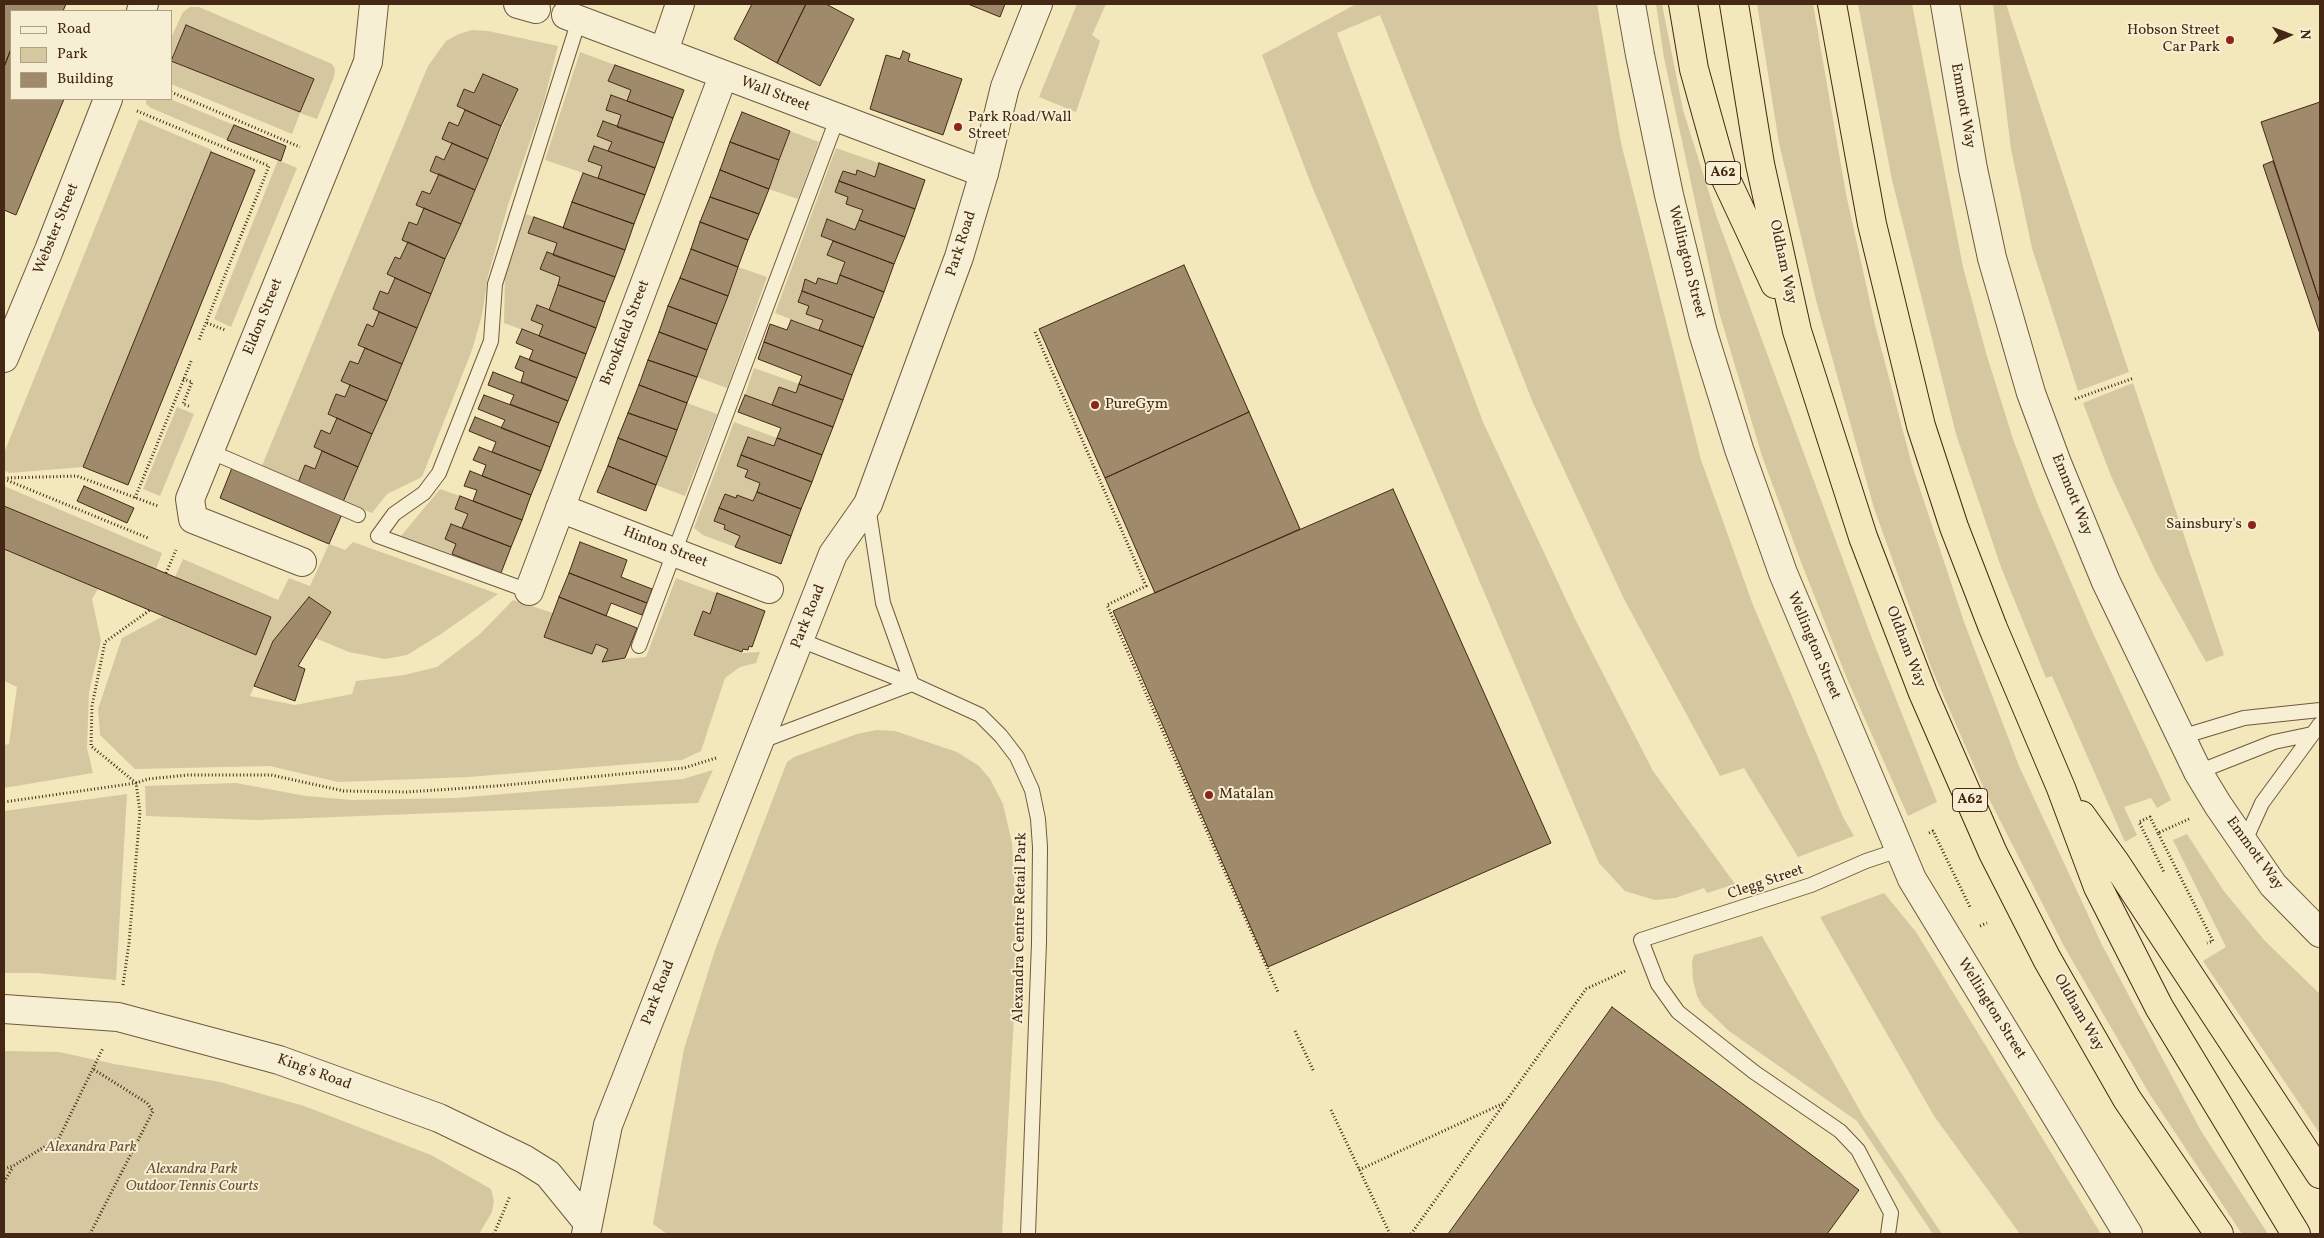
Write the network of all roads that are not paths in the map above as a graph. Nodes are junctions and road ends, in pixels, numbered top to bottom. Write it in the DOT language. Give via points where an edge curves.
graph roads {
  1 [pos="374,4"];
  2 [pos="680,4"];
  3 [pos="1038,4"];
  4 [pos="1631,4"];
  5 [pos="1683,4"];
  6 [pos="1734,4"];
  7 [pos="1832,4"];
  8 [pos="1945,4"];
  9 [pos="572,17"];
  10 [pos="664,51"];
  11 [pos="722,76"];
  12 [pos="108,100"];
  13 [pos="837,118"];
  14 [pos="984,173"];
  15 [pos="1797,331"];
  16 [pos="4,358"];
  17 [pos="209,451"];
  18 [pos="868,504"];
  19 [pos="560,508"];
  20 [pos="358,515"];
  21 [pos="674,552"];
  22 [pos="302,562"];
  23 [pos="769,589"];
  24 [pos="529,591"];
  25 [pos="800,640"];
  26 [pos="639,646"];
  27 [pos="912,684"];
  28 [pos="2320,710"];
  29 [pos="2316,729"];
  30 [pos="2181,737"];
  31 [pos="759,742"];
  32 [pos="2198,772"];
  33 [pos="2061,788"];
  34 [pos="2244,843"];
  35 [pos="1899,850"];
  36 [pos="2320,933"];
  37 [pos="4,1009"];
  38 [pos="2320,1174"];
  39 [pos="592,1231"];
  40 [pos="1028,1234"];
  41 [pos="1888,1234"];
  42 [pos="2128,1234"];
  43 [pos="2219,1234"];
  44 [pos="2296,1234"];
  1 -- 17 [label="street, Eldon Street" via="368,62"];
  2 -- 10 [label="street"];
  3 -- 14 [label="street, Park Road" via="1005,87"];
  4 -- 35 [label="street, Wellington Street" via="1669,195 1703,333 1738,449 1783,573"];
  5 -- 15 [label="highway, A62" via="1694,69 1723,173"];
  6 -- 15 [label="highway, Oldham Way / A62" via="1760,164"];
  7 -- 33 [label="highway" via="1872,224 1921,426 1954,527 1993,628"];
  8 -- 30 [label="street, Emmott Way" via="1973,170 1992,258 2031,393 2106,582"];
  9 -- 10 [label="street, Wall Street"];
  9 -- 24 [label="lane" via="494,284 491,341 439,473 424,493 394,514 378,536"];
  10 -- 11 [label="street, Wall Street"];
  11 -- 13 [label="street, Wall Street"];
  11 -- 19 [label="street, Brookfield Street"];
  12 -- 16 [label="street, Webster Street"];
  13 -- 14 [label="street, Wall Street"];
  13 -- 21 [label="lane"];
  14 -- 18 [label="street, Park Road" via="959,257"];
  15 -- 43 [label="highway, Oldham Way / A62" via="1863,537 1923,693 1994,853 2047,959 2127,1099"];
  17 -- 20 [label="lane"];
  17 -- 22 [label="street, Eldon Street" via="190,499 194,519"];
  18 -- 25 [label="street, Park Road" via="833,554"];
  18 -- 27 [label="lane" via="883,603"];
  19 -- 21 [label="street, Hinton Street"];
  19 -- 24 [label="street, Brookfield Street"];
  21 -- 23 [label="street, Hinton Street"];
  21 -- 26 [label="lane"];
  25 -- 27 [label="lane, Alexandra Centre Retail Park"];
  25 -- 31 [label="street, Park Road"];
  27 -- 31 [label="lane"];
  27 -- 40 [label="lane, Alexandra Centre Retail Park" via="980,715 1017,757 1032,790 1040,847 1040,943"];
  28 -- 30 [label="lane" via="2244,718"];
  29 -- 32 [label="lane"];
  29 -- 34 [label="lane" via="2262,803"];
  30 -- 32 [label="street, Emmott Way"];
  31 -- 39 [label="street, Park Road" via="608,1125"];
  32 -- 34 [label="street, Emmott Way"];
  33 -- 38 [label="highway" via="2115,862"];
  33 -- 44 [label="highway" via="2098,888 2159,1007"];
  34 -- 36 [label="street, Emmott Way" via="2273,885"];
  35 -- 41 [label="lane, Clegg Street" via="1811,885 1641,940 1658,984 1678,1012 1754,1072 1840,1131 1858,1150 1891,1212"];
  35 -- 42 [label="street, Wellington Street" via="1940,929"];
  37 -- 39 [label="street, King's Road" via="118,1017 279,1060 439,1118 548,1174"];
}
